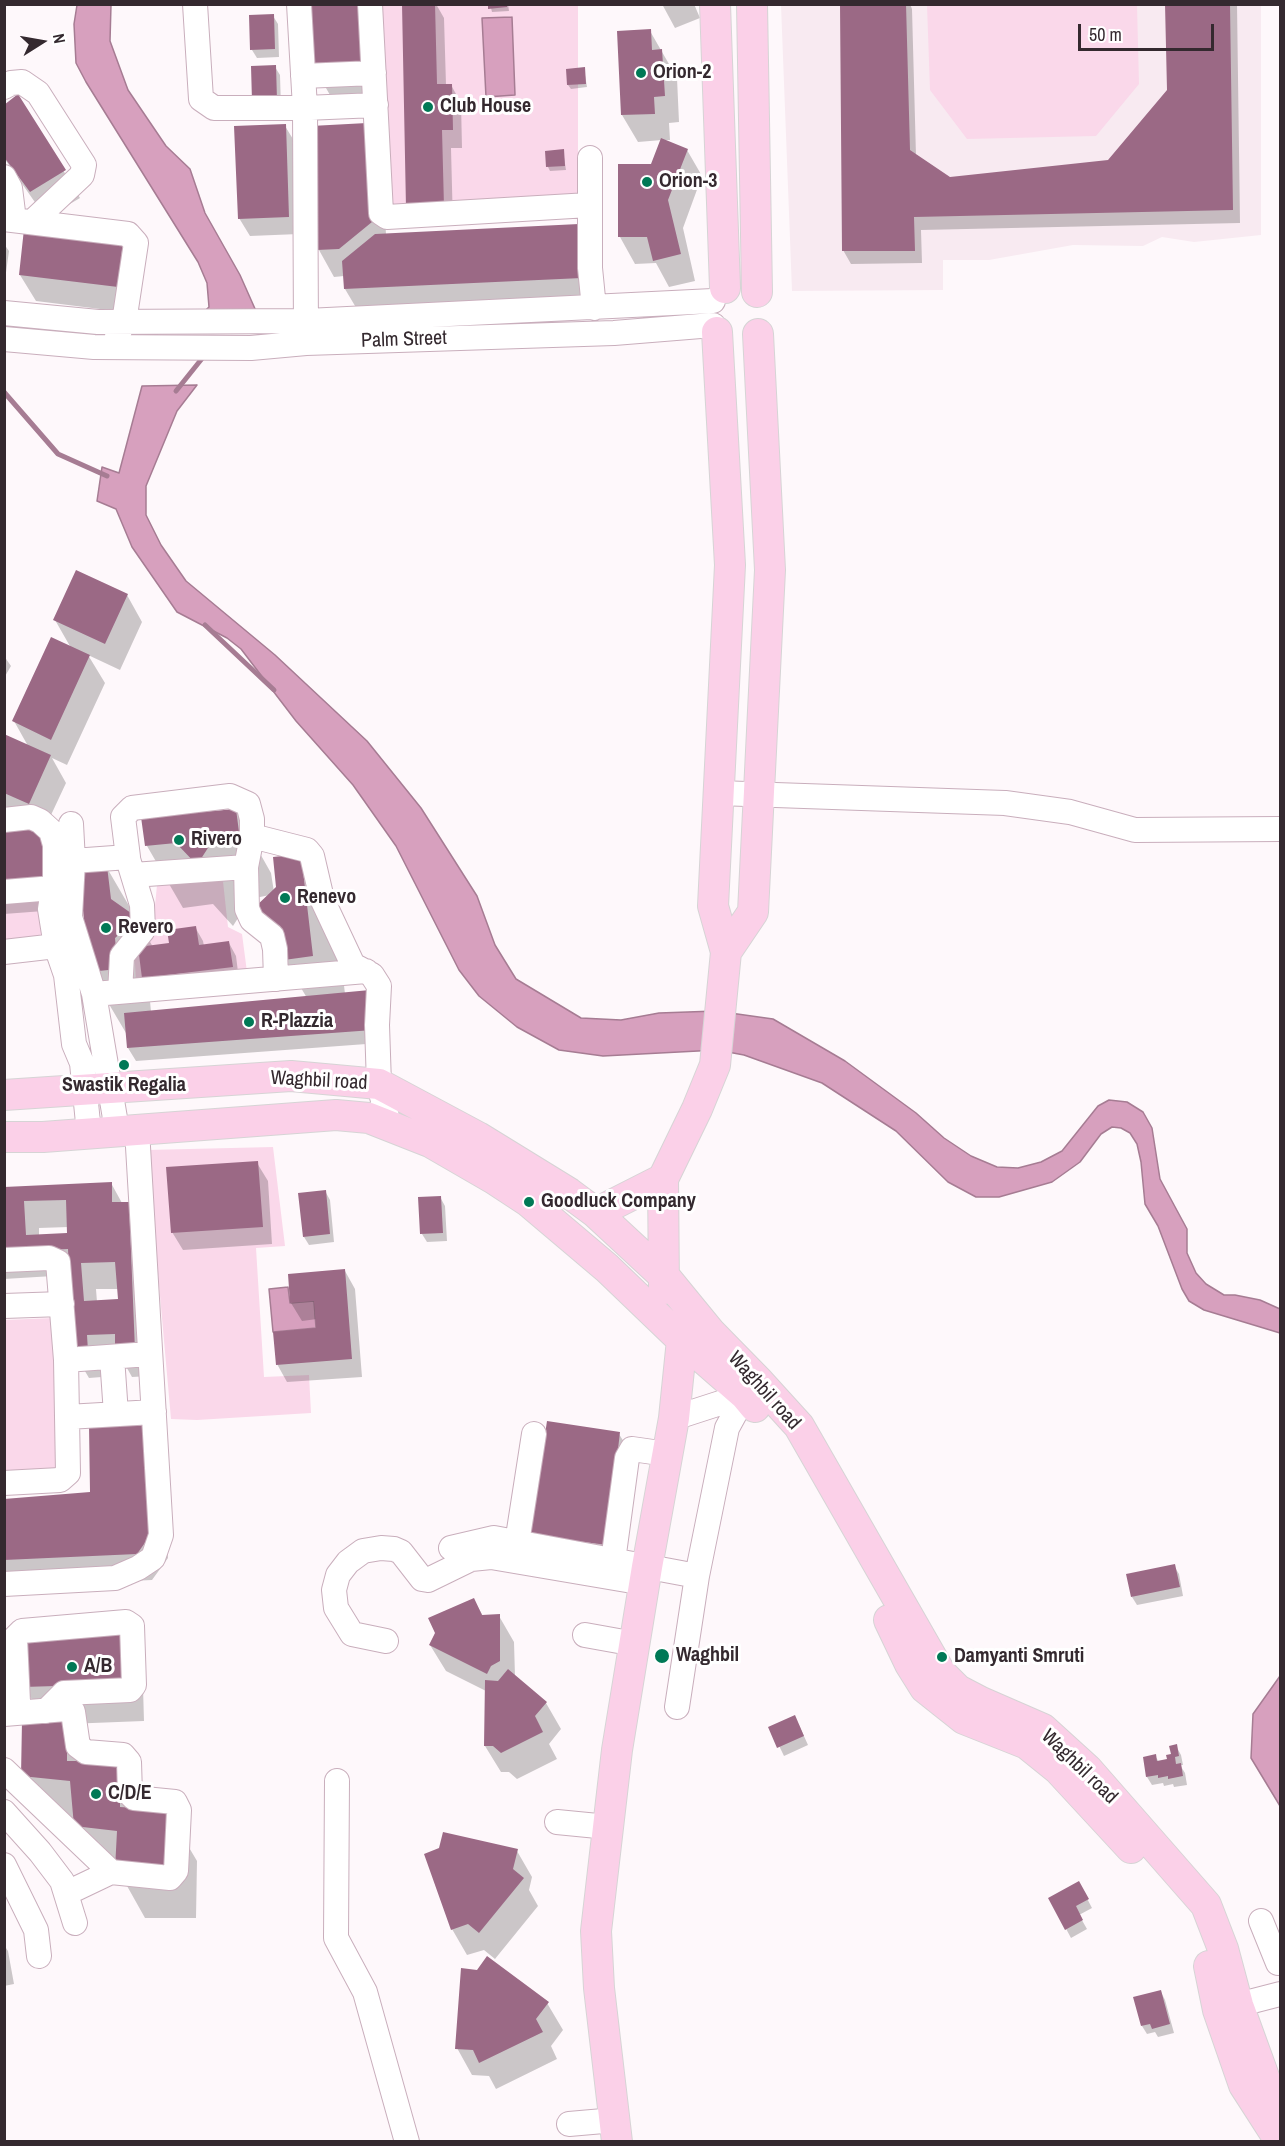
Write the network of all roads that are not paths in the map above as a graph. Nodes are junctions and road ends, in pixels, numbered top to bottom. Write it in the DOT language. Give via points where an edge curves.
graph roads {
  1 [pos="195,4"];
  2 [pos="299,4"];
  3 [pos="370,4"];
  4 [pos="715,4"];
  5 [pos="752,4"];
  6 [pos="374,73"];
  7 [pos="303,76"];
  8 [pos="4,87"];
  9 [pos="376,105"];
  10 [pos="304,108"];
  11 [pos="590,158"];
  12 [pos="4,177"];
  13 [pos="589,205"];
  14 [pos="17,220"];
  15 [pos="757,292"];
  16 [pos="594,308"];
  17 [pos="717,312"];
  18 [pos="4,313"];
  19 [pos="124,322"];
  20 [pos="306,332"];
  21 [pos="758,334"];
  22 [pos="4,339"];
  23 [pos="103,347"];
  24 [pos="718,793"];
  25 [pos="757,794"];
  26 [pos="4,820"];
  27 [pos="71,824"];
  28 [pos="1281,829"];
  29 [pos="252,837"];
  30 [pos="73,861"];
  31 [pos="130,866"];
  32 [pos="246,867"];
  33 [pos="53,888"];
  34 [pos="4,892"];
  35 [pos="56,946"];
  36 [pos="4,952"];
  37 [pos="726,952"];
  38 [pos="366,971"];
  39 [pos="276,979"];
  40 [pos="120,992"];
  41 [pos="93,994"];
  42 [pos="379,1084"];
  43 [pos="97,1090"];
  44 [pos="4,1095"];
  45 [pos="389,1126"];
  46 [pos="114,1131"];
  47 [pos="4,1137"];
  48 [pos="663,1179"];
  49 [pos="590,1208"];
  50 [pos="561,1230"];
  51 [pos="4,1260"];
  52 [pos="665,1277"];
  53 [pos="62,1304"];
  54 [pos="4,1306"];
  55 [pos="672,1331"];
  56 [pos="149,1354"];
  57 [pos="112,1357"];
  58 [pos="66,1360"];
  59 [pos="752,1388"];
  60 [pos="154,1412"];
  61 [pos="116,1414"];
  62 [pos="67,1417"];
  63 [pos="674,1418"];
  64 [pos="534,1434"];
  65 [pos="667,1454"];
  66 [pos="4,1483"];
  67 [pos="517,1543"];
  68 [pos="451,1548"];
  69 [pos="613,1561"];
  70 [pos="645,1575"];
  71 [pos="697,1576"];
  72 [pos="4,1584"];
  73 [pos="585,1635"];
  74 [pos="386,1641"];
  75 [pos="634,1644"];
  76 [pos="4,1683"];
  77 [pos="677,1707"];
  78 [pos="46,1711"];
  79 [pos="18,1713"];
  80 [pos="4,1770"];
  81 [pos="337,1781"];
  82 [pos="4,1812"];
  83 [pos="557,1822"];
  84 [pos="608,1827"];
  85 [pos="4,1865"];
  86 [pos="111,1872"];
  87 [pos="67,1893"];
  88 [pos="1261,1921"];
  89 [pos="75,1923"];
  90 [pos="39,1956"];
  91 [pos="1280,1964"];
  92 [pos="1281,1994"];
  93 [pos="1228,2008"];
  94 [pos="1269,2103"];
  95 [pos="569,2124"];
  96 [pos="616,2131"];
  97 [pos="1281,2141"];
  98 [pos="407,2142"];
  1 -- 10 [label="street" via="201,99 214,108"];
  2 -- 7 [label="street"];
  3 -- 6 [label="street"];
  4 -- 17 [label="main road"];
  5 -- 15 [label="main road"];
  6 -- 7 [label="street"];
  6 -- 9 [label="street"];
  7 -- 10 [label="street"];
  8 -- 14 [label="street" via="22,82 38,93 84,165 82,176"];
  9 -- 10 [label="street"];
  9 -- 13 [label="street" via="381,213 387,217"];
  10 -- 20 [label="street"];
  11 -- 13 [label="street"];
  12 -- 14 [label="street"];
  13 -- 16 [label="street"];
  14 -- 19 [label="street" via="128,234 136,243"];
  15 -- 17 [label="main road" via="741,285"];
  15 -- 21 [label="main road" via="766,310 765,324"];
  16 -- 17 [label="street"];
  16 -- 20 [label="street"];
  17 -- 20 [label="street, Palm Street" via="614,333"];
  17 -- 21 [label="main road" via="724,338 733,342"];
  17 -- 24 [label="main road" via="730,565"];
  18 -- 19 [label="street"];
  19 -- 20 [label="street" via="232,321"];
  19 -- 23 [label="street"];
  20 -- 23 [label="street, Palm Street" via="251,348"];
  21 -- 25 [label="main road" via="770,570"];
  22 -- 23 [label="street, Palm Street"];
  24 -- 25 [label="street"];
  24 -- 37 [label="main road" via="713,906"];
  25 -- 28 [label="street" via="1005,803 1070,812 1135,830"];
  25 -- 37 [label="main road" via="753,912"];
  26 -- 33 [label="street" via="31,817 51,831 55,845"];
  27 -- 30 [label="street"];
  29 -- 31 [label="street" via="248,804 230,796 132,808 123,817"];
  29 -- 32 [label="street"];
  29 -- 38 [label="street" via="308,850 322,899 353,965"];
  30 -- 31 [label="street"];
  30 -- 41 [label="street" via="70,917"];
  31 -- 32 [label="street"];
  31 -- 40 [label="street" via="142,905 143,930 122,956"];
  32 -- 39 [label="street" via="248,909 252,920 272,936"];
  33 -- 34 [label="street"];
  33 -- 35 [label="street" via="50,909"];
  35 -- 36 [label="street"];
  35 -- 43 [label="street" via="66,975 74,1044"];
  37 -- 48 [label="main road" via="715,1065"];
  38 -- 39 [label="street"];
  38 -- 42 [label="street" via="379,986"];
  39 -- 40 [label="street"];
  40 -- 41 [label="street"];
  41 -- 43 [label="street"];
  42 -- 43 [label="main road, Waghbil road" via="291,1076"];
  42 -- 45 [label="street"];
  42 -- 49 [label="main road, Waghbil road" via="478,1137"];
  43 -- 44 [label="main road, Waghbil road"];
  43 -- 46 [label="street"];
  45 -- 46 [label="main road, Waghbil road" via="369,1118 336,1115"];
  45 -- 50 [label="main road, Waghbil road" via="430,1142 494,1179"];
  46 -- 47 [label="main road, Waghbil road"];
  46 -- 56 [label="street"];
  48 -- 49 [label="main road"];
  48 -- 52 [label="main road"];
  49 -- 50 [label="main road"];
  49 -- 52 [label="main road, Waghbil road"];
  50 -- 55 [label="main road, Waghbil road"];
  51 -- 53 [label="street" via="50,1258 58,1262"];
  52 -- 55 [label="main road"];
  52 -- 59 [label="main road, Waghbil road"];
  53 -- 54 [label="street"];
  53 -- 58 [label="street"];
  55 -- 59 [label="main road, Waghbil road"];
  55 -- 63 [label="main road"];
  56 -- 57 [label="street"];
  56 -- 60 [label="street"];
  57 -- 58 [label="street"];
  57 -- 61 [label="street"];
  58 -- 62 [label="street"];
  59 -- 63 [label="street"];
  59 -- 71 [label="street" via="727,1428"];
  59 -- 93 [label="main road, Waghbil road" via="781,1437 808,1461 897,1617 910,1664 927,1670 925,1688 1027,1744 1046,1746 1058,1769 1111,1812 1177,1897 1195,1908 1208,1964"];
  60 -- 61 [label="street"];
  60 -- 72 [label="street" via="161,1535 153,1557 115,1578"];
  61 -- 62 [label="street"];
  62 -- 66 [label="street" via="68,1473 60,1480"];
  63 -- 65 [label="main road"];
  64 -- 67 [label="street"];
  65 -- 69 [label="street" via="632,1449 627,1458"];
  65 -- 70 [label="main road"];
  67 -- 68 [label="street" via="494,1538"];
  67 -- 69 [label="street"];
  69 -- 70 [label="street"];
  70 -- 71 [label="street"];
  70 -- 74 [label="street" via="491,1557 471,1559 428,1580 422,1579 401,1552 381,1548 363,1551 338,1575 334,1590 336,1608 352,1634"];
  70 -- 75 [label="main road"];
  71 -- 77 [label="street"];
  73 -- 75 [label="street"];
  75 -- 84 [label="main road"];
  76 -- 79 [label="street" via="4,1714"];
  78 -- 79 [label="street"];
  78 -- 79 [label="street" via="64,1693 130,1690 134,1685 132,1626 126,1622 22,1631 15,1638"];
  78 -- 86 [label="street" via="73,1712 78,1746 86,1752 123,1755 129,1762 130,1794 134,1798 174,1802 179,1810 176,1871 170,1878"];
  80 -- 86 [label="street"];
  81 -- 98 [label="street" via="336,1938 365,1992"];
  82 -- 87 [label="street" via="40,1851"];
  83 -- 84 [label="street"];
  84 -- 96 [label="main road" via="596,1931"];
  85 -- 90 [label="street" via="36,1930"];
  86 -- 87 [label="street"];
  87 -- 89 [label="street"];
  88 -- 91 [label="street"];
  92 -- 93 [label="street"];
  93 -- 94 [label="main road, Waghbil road" via="1244,2085"];
  94 -- 97 [label="main road, Waghbil road"];
  95 -- 96 [label="street"];
}
